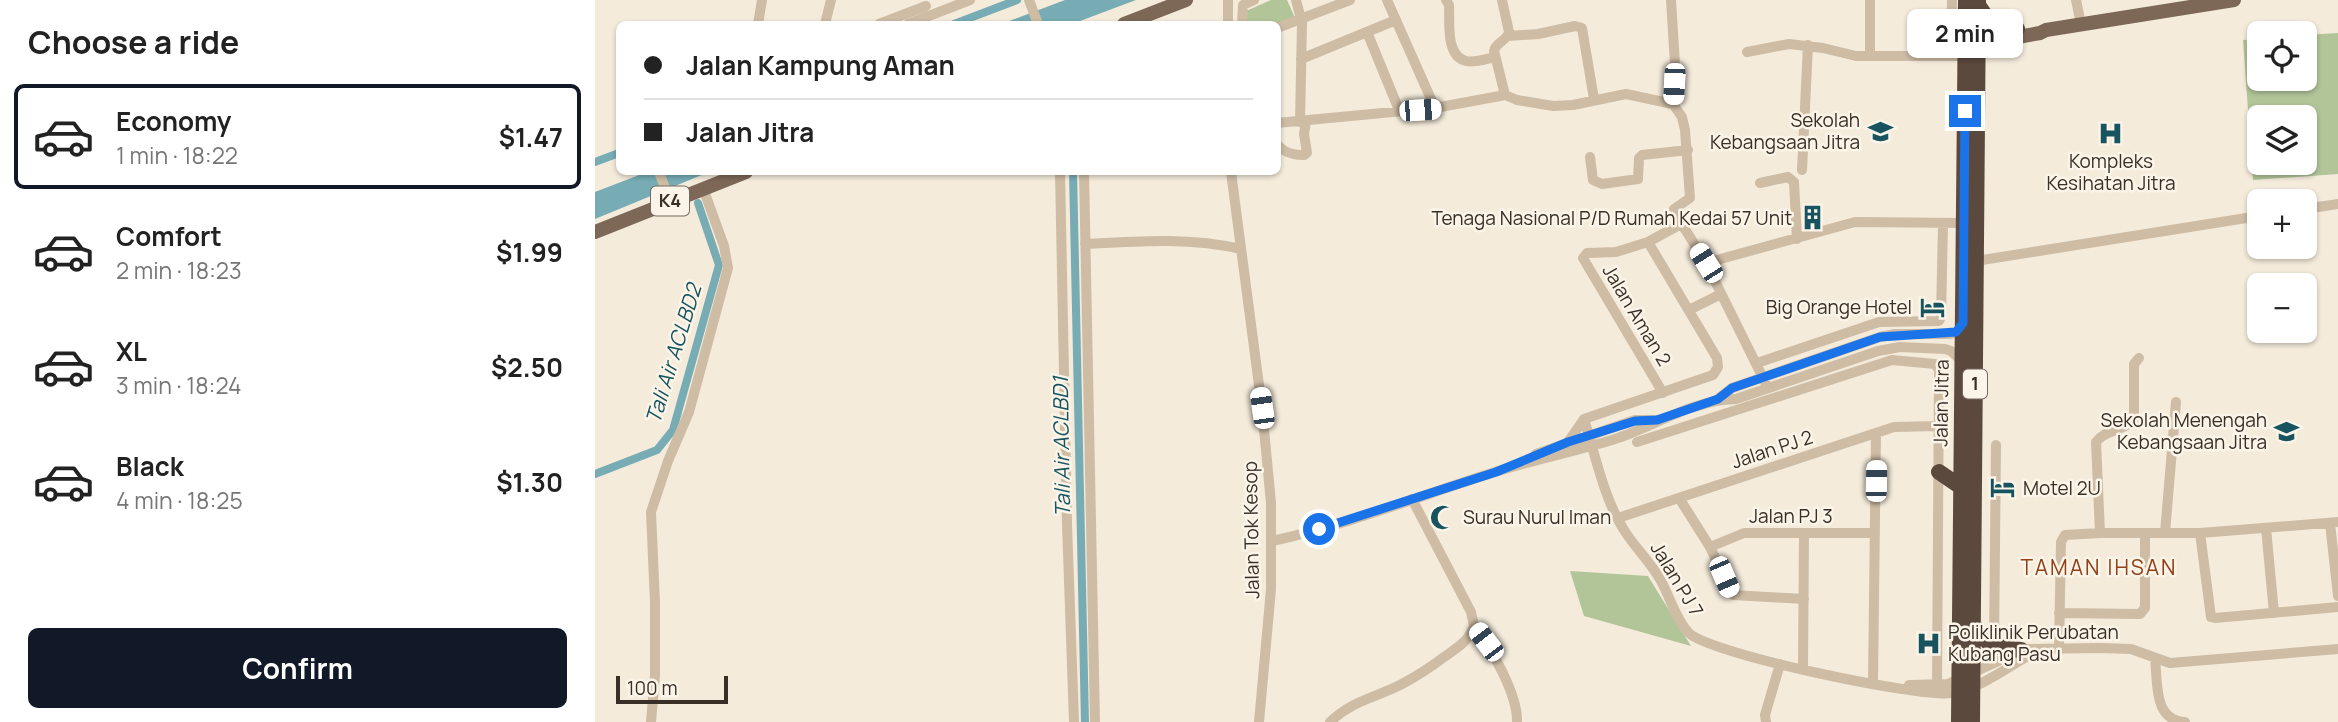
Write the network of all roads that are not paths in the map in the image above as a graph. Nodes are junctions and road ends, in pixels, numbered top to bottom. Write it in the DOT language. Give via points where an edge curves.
graph roads {
  1 [pos="762,0"];
  2 [pos="831,0"];
  3 [pos="905,0"];
  4 [pos="970,0"];
  5 [pos="1029,0"];
  6 [pos="1186,0"];
  7 [pos="1229,0"];
  8 [pos="1254,0"];
  9 [pos="1296,0"];
  10 [pos="1350,0"];
  11 [pos="1387,0"];
  12 [pos="1446,0"];
  13 [pos="1502,0"];
  14 [pos="1671,0"];
  15 [pos="1870,0"];
  16 [pos="1952,0"];
  17 [pos="2076,0"];
  18 [pos="2234,0"];
  19 [pos="1974,2"];
  20 [pos="926,6"];
  21 [pos="1302,18"];
  22 [pos="907,19"];
  23 [pos="1396,20"];
  24 [pos="758,21"];
  25 [pos="826,21"];
  26 [pos="1037,21"];
  27 [pos="1132,21"];
  28 [pos="1228,21"];
  29 [pos="1242,21"];
  30 [pos="2081,24"];
  31 [pos="1281,26"];
  32 [pos="2017,29"];
  33 [pos="2046,30"];
  34 [pos="1367,32"];
  35 [pos="1508,36"];
  36 [pos="1808,45"];
  37 [pos="1968,46"];
  38 [pos="1747,52"];
  39 [pos="1870,56"];
  40 [pos="1495,57"];
  41 [pos="1301,59"];
  42 [pos="1505,95"];
  43 [pos="1594,99"];
  44 [pos="1673,104"];
  45 [pos="1435,108"];
  46 [pos="1399,110"];
  47 [pos="1281,118"];
  48 [pos="1302,120"];
  49 [pos="1281,123"];
  50 [pos="1281,148"];
  51 [pos="1688,150"];
  52 [pos="1590,157"];
  53 [pos="1802,170"];
  54 [pos="660,175"];
  55 [pos="738,175"];
  56 [pos="1060,175"];
  57 [pos="1084,175"];
  58 [pos="1231,175"];
  59 [pos="1760,183"];
  60 [pos="703,188"];
  61 [pos="668,197"];
  62 [pos="2338,204"];
  63 [pos="2317,207"];
  64 [pos="2247,218"];
  65 [pos="1964,223"];
  66 [pos="1681,224"];
  67 [pos="1943,224"];
  68 [pos="595,232"];
  69 [pos="1797,239"];
  70 [pos="1649,242"];
  71 [pos="1085,244"];
  72 [pos="1241,249"];
  73 [pos="1976,261"];
  74 [pos="1706,263"];
  75 [pos="1721,294"];
  76 [pos="1689,310"];
  77 [pos="1963,323"];
  78 [pos="2139,358"];
  79 [pos="1963,362"];
  80 [pos="1757,363"];
  81 [pos="1766,382"];
  82 [pos="1663,393"];
  83 [pos="2176,402"];
  84 [pos="1584,419"];
  85 [pos="1657,420"];
  86 [pos="1939,426"];
  87 [pos="1616,428"];
  88 [pos="1876,433"];
  89 [pos="1591,441"];
  90 [pos="1568,442"];
  91 [pos="1637,442"];
  92 [pos="1996,445"];
  93 [pos="1496,472"];
  94 [pos="1939,472"];
  95 [pos="1961,487"];
  96 [pos="1679,498"];
  97 [pos="1412,499"];
  98 [pos="1618,518"];
  99 [pos="2334,522"];
  100 [pos="2266,528"];
  101 [pos="1875,533"];
  102 [pos="2101,533"];
  103 [pos="2145,533"];
  104 [pos="2165,533"];
  105 [pos="2200,533"];
  106 [pos="1804,534"];
  107 [pos="1272,541"];
  108 [pos="1710,547"];
  109 [pos="2337,580"];
  110 [pos="1080,584"];
  111 [pos="2338,596"];
  112 [pos="1804,599"];
  113 [pos="2338,607"];
  114 [pos="2059,612"];
  115 [pos="2274,613"];
  116 [pos="1973,624"];
  117 [pos="1474,626"];
  118 [pos="1994,646"];
  119 [pos="2059,648"];
  120 [pos="2338,649"];
  121 [pos="2026,650"];
  122 [pos="2155,659"];
  123 [pos="1780,664"];
  124 [pos="1803,669"];
  125 [pos="1966,682"];
  126 [pos="1873,683"];
  127 [pos="1937,685"];
  128 [pos="1889,686"];
  129 [pos="651,722"];
  130 [pos="1074,722"];
  131 [pos="1095,722"];
  132 [pos="1259,722"];
  133 [pos="1329,722"];
  134 [pos="1517,722"];
  135 [pos="1766,722"];
  136 [pos="1959,722"];
  137 [pos="1972,722"];
  138 [pos="2185,722"];
  1 -- 24 [label="street"];
  2 -- 25 [label="street"];
  3 -- 22 [label="street"];
  4 -- 22 [label="street"];
  5 -- 26 [label="street"];
  6 -- 27 [label="main road"];
  7 -- 28 [label="street"];
  8 -- 29 [label="street" via="1244,5"];
  9 -- 21 [label="street"];
  10 -- 21 [label="street"];
  11 -- 23 [label="street"];
  12 -- 40 [label="street" via="1455,53 1470,62"];
  13 -- 35 [label="street"];
  14 -- 44 [label="street"];
  15 -- 39 [label="street"];
  16 -- 37 [label="street"];
  17 -- 30 [label="street"];
  18 -- 30 [label="main road"];
  19 -- 32 [label="highway" via="1991,24"];
  19 -- 37 [label="highway, Jalan Jitra / 1"];
  20 -- 22 [label="street"];
  21 -- 31 [label="street"];
  21 -- 41 [label="street"];
  23 -- 34 [label="street"];
  23 -- 45 [label="street"];
  30 -- 33 [label="main road"];
  32 -- 33 [label="main road"];
  32 -- 37 [label="main road"];
  33 -- 37 [label="main road"];
  34 -- 41 [label="street"];
  34 -- 46 [label="street"];
  35 -- 40 [label="street" via="1495,46"];
  35 -- 43 [label="street" via="1582,28"];
  36 -- 38 [label="street"];
  36 -- 39 [label="street"];
  36 -- 53 [label="street"];
  37 -- 39 [label="street"];
  37 -- 65 [label="highway, Jalan Jitra / 1"];
  37 -- 73 [label="highway, Jalan Jitra / 1"];
  40 -- 42 [label="street"];
  41 -- 48 [label="street"];
  42 -- 43 [label="street" via="1553,106"];
  42 -- 45 [label="street"];
  43 -- 44 [label="street" via="1626,94"];
  44 -- 51 [label="street" via="1682,117"];
  45 -- 46 [label="street"];
  46 -- 48 [label="street"];
  47 -- 48 [label="street"];
  48 -- 49 [label="street"];
  48 -- 50 [label="street" via="1307,153 1290,154"];
  51 -- 52 [label="street" via="1642,155 1638,178 1602,184 1593,180"];
  51 -- 66 [label="street" via="1690,198 1674,209"];
  54 -- 61 [label="street"];
  55 -- 60 [label="main road, K4"];
  56 -- 110 [label="street"];
  57 -- 71 [label="street"];
  58 -- 72 [label="street, Jalan Tok Kesop"];
  59 -- 69 [label="street" via="1788,177 1794,182"];
  60 -- 61 [label="main road, K4"];
  60 -- 129 [label="street" via="728,268 689,412 651,512 655,639"];
  61 -- 68 [label="main road, K4"];
  62 -- 63 [label="street"];
  64 -- 73 [label="street"];
  65 -- 67 [label="street"];
  65 -- 77 [label="highway, Jalan Jitra / 1"];
  66 -- 70 [label="street"];
  66 -- 74 [label="street"];
  67 -- 69 [label="street" via="1855,222"];
  67 -- 80 [label="street" via="1939,321 1879,322"];
  69 -- 74 [label="street"];
  70 -- 76 [label="street"];
  70 -- 82 [label="street, Jalan Aman 2" via="1584,254 1583,258"];
  71 -- 72 [label="street" via="1176,240"];
  71 -- 110 [label="street"];
  72 -- 107 [label="street, Jalan Tok Kesop" via="1268,461"];
  73 -- 116 [label="highway, Jalan Jitra / 1"];
  74 -- 75 [label="street"];
  75 -- 76 [label="street"];
  75 -- 80 [label="street"];
  76 -- 82 [label="street" via="1718,367 1713,375"];
  77 -- 79 [label="highway, Jalan Jitra / 1"];
  77 -- 81 [label="street" via="1951,334 1880,337"];
  78 -- 102 [label="street" via="2134,364 2134,418 2096,442"];
  79 -- 81 [label="street" via="1945,349 1889,348"];
  79 -- 95 [label="highway, Jalan Jitra / 1"];
  80 -- 81 [label="street"];
  81 -- 85 [label="street" via="1732,388 1718,399"];
  82 -- 84 [label="street"];
  83 -- 104 [label="street"];
  84 -- 87 [label="street"];
  84 -- 89 [label="street, Jalan PJ 7"];
  84 -- 90 [label="street"];
  85 -- 87 [label="street"];
  85 -- 89 [label="street" via="1639,430"];
  86 -- 88 [label="street, Jalan PJ 2" via="1900,426"];
  86 -- 91 [label="street" via="1939,370 1932,362 1892,360"];
  86 -- 94 [label="street"];
  87 -- 89 [label="street"];
  88 -- 96 [label="street, Jalan PJ 2"];
  88 -- 101 [label="street"];
  89 -- 90 [label="street"];
  89 -- 93 [label="street"];
  89 -- 98 [label="street, Jalan PJ 7"];
  90 -- 93 [label="street"];
  92 -- 118 [label="street"];
  93 -- 97 [label="street"];
  94 -- 95 [label="highway"];
  94 -- 127 [label="street"];
  95 -- 125 [label="highway, Jalan Jitra / 1"];
  96 -- 98 [label="street, Jalan PJ 2"];
  96 -- 108 [label="street"];
  97 -- 107 [label="street"];
  97 -- 117 [label="street"];
  98 -- 123 [label="street, Jalan PJ 7" via="1660,579 1689,634"];
  99 -- 100 [label="street"];
  99 -- 109 [label="street"];
  100 -- 105 [label="street"];
  100 -- 115 [label="street"];
  101 -- 106 [label="street, Jalan PJ 3"];
  101 -- 126 [label="street"];
  102 -- 103 [label="street"];
  102 -- 114 [label="street" via="2062,538"];
  103 -- 104 [label="street"];
  103 -- 114 [label="street" via="2143,612"];
  104 -- 105 [label="street"];
  105 -- 115 [label="street" via="2211,617"];
  106 -- 108 [label="street, Jalan PJ 3" via="1744,533"];
  106 -- 112 [label="street"];
  107 -- 132 [label="street, Jalan Tok Kesop"];
  108 -- 112 [label="street" via="1735,596"];
  109 -- 111 [label="street"];
  110 -- 130 [label="street"];
  110 -- 131 [label="street"];
  112 -- 124 [label="street"];
  113 -- 115 [label="street"];
  114 -- 119 [label="street"];
  116 -- 118 [label="highway" via="1981,638"];
  116 -- 125 [label="highway, Jalan Jitra / 1"];
  117 -- 133 [label="street" via="1469,638 1426,670 1350,705"];
  117 -- 134 [label="street" via="1493,651"];
  118 -- 121 [label="highway"];
  119 -- 121 [label="street"];
  119 -- 122 [label="street" via="2131,649"];
  120 -- 122 [label="street" via="2170,663"];
  121 -- 125 [label="street"];
  122 -- 138 [label="street" via="2161,710 2170,719"];
  123 -- 124 [label="street, Jalan PJ 7"];
  123 -- 135 [label="street"];
  124 -- 126 [label="street, Jalan PJ 7"];
  125 -- 127 [label="street"];
  125 -- 128 [label="street" via="1933,693"];
  125 -- 136 [label="highway, Jalan Jitra / 1"];
  125 -- 137 [label="highway, Jalan Jitra / 1"];
  126 -- 128 [label="street, Jalan PJ 7"];
  127 -- 128 [label="street"];
}
